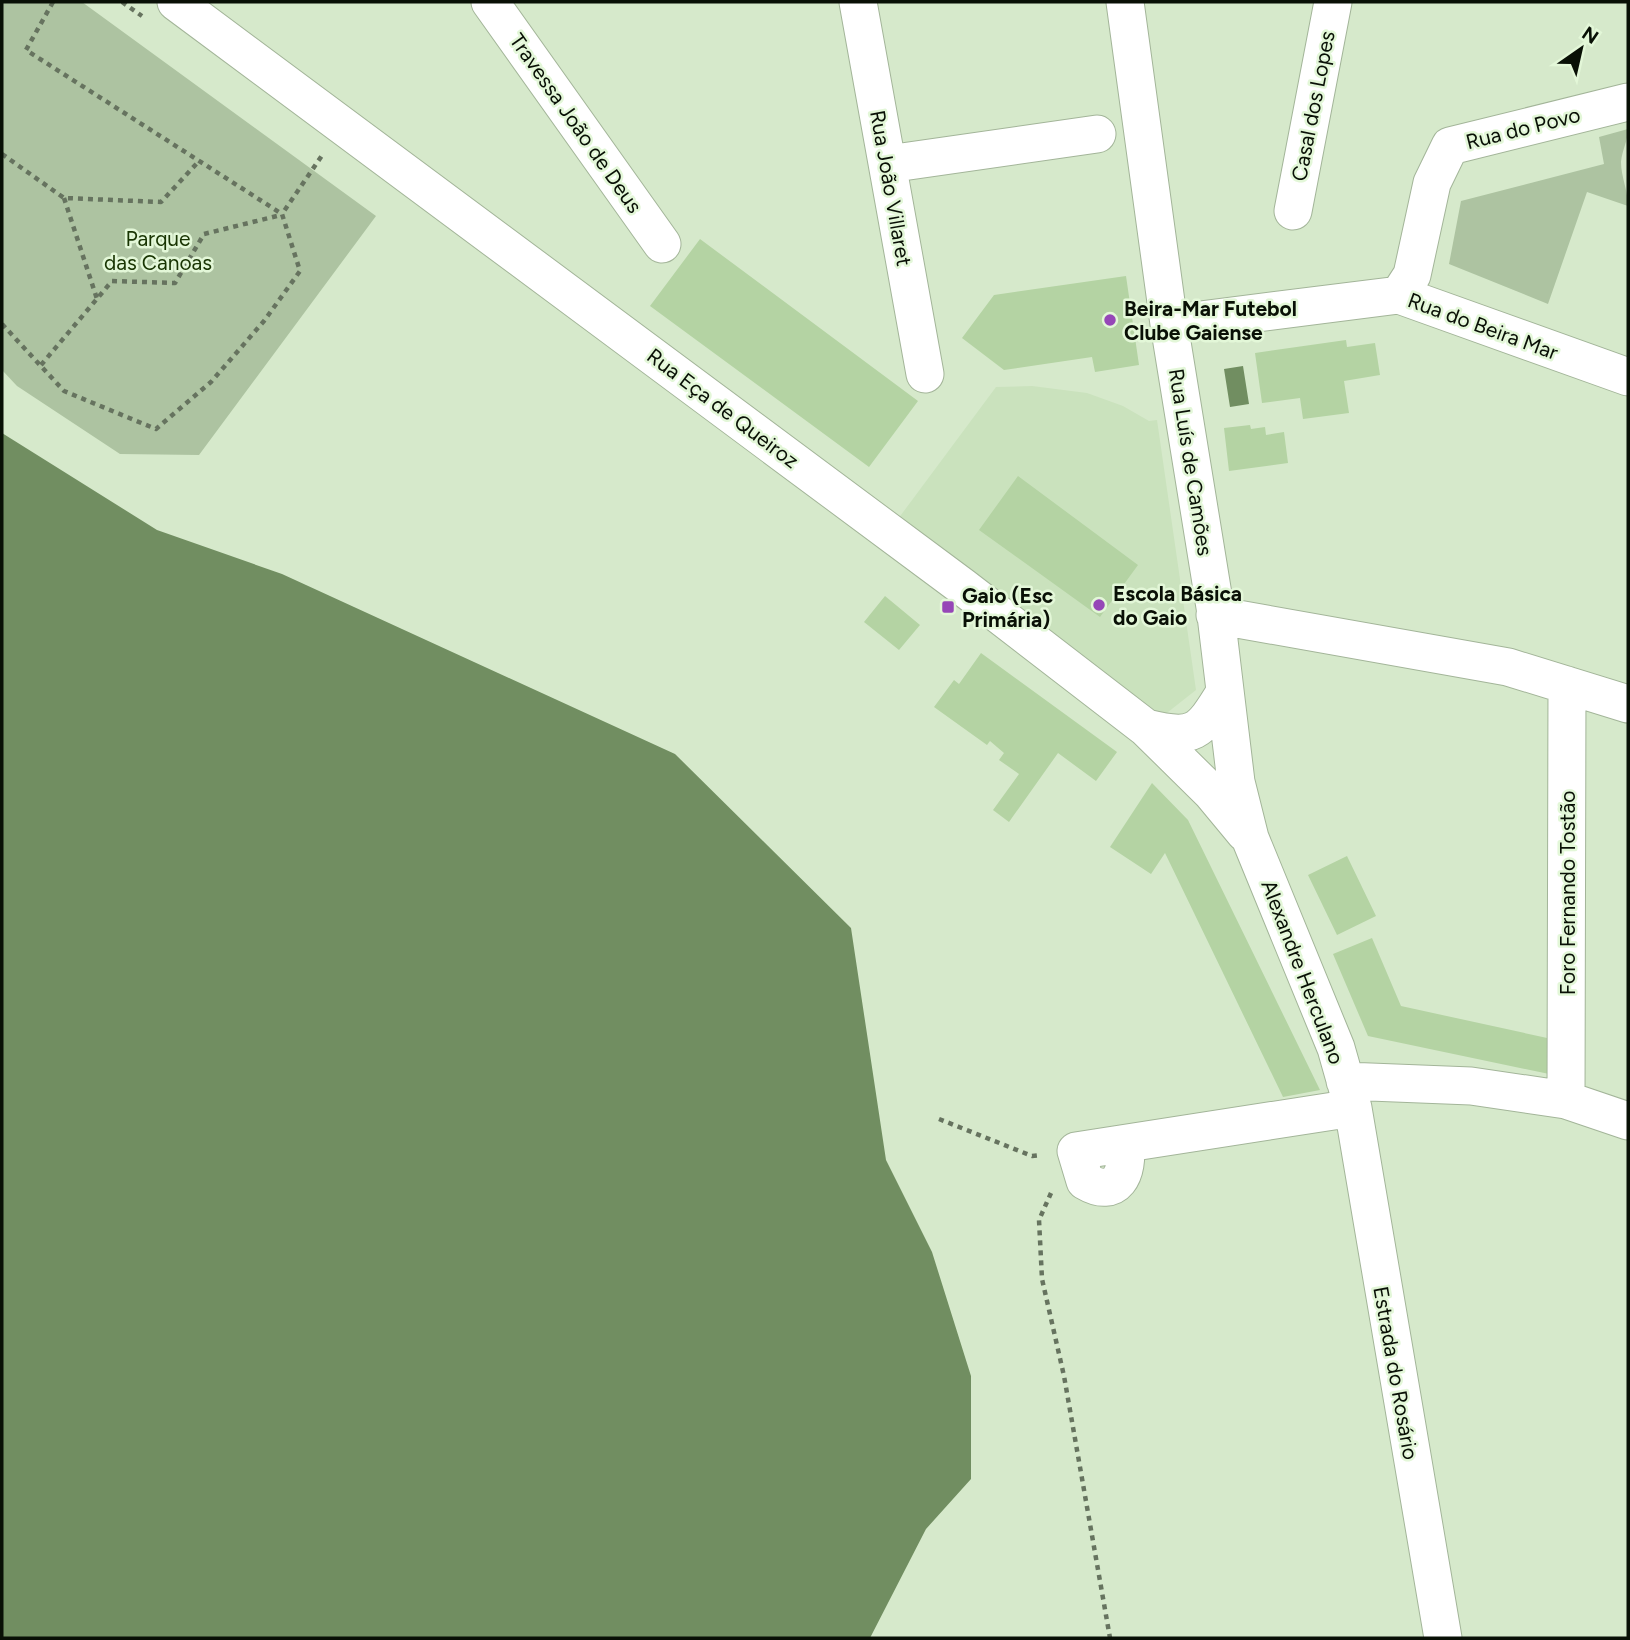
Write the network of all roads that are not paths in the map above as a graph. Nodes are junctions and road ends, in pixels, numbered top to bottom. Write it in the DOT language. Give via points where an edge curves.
graph roads {
  1 [pos="176,2"];
  2 [pos="490,2"];
  3 [pos="858,2"];
  4 [pos="1125,2"];
  5 [pos="1333,2"];
  6 [pos="1628,102"];
  7 [pos="1097,134"];
  8 [pos="888,164"];
  9 [pos="1293,211"];
  10 [pos="662,244"];
  11 [pos="1399,295"];
  12 [pos="1169,324"];
  13 [pos="925,374"];
  14 [pos="1628,377"];
  15 [pos="1215,615"];
  16 [pos="1567,685"];
  17 [pos="1225,692"];
  18 [pos="1628,704"];
  19 [pos="1146,728"];
  20 [pos="1250,838"];
  21 [pos="1349,1094"];
  22 [pos="1566,1100"];
  23 [pos="1628,1121"];
  24 [pos="1076,1151"];
  25 [pos="1443,1638"];
  1 -- 19 [label="street, Rua Eça de Queiroz"];
  2 -- 10 [label="street, Travessa João de Deus"];
  3 -- 8 [label="street, Rua João Villaret"];
  4 -- 12 [label="street, Rua Luís de Camões"];
  5 -- 9 [label="street, Casal dos Lopes"];
  6 -- 11 [label="street, Rua do Povo" via="1450,146 1432,183 1412,275"];
  7 -- 8 [label="street"];
  8 -- 13 [label="street, Rua João Villaret"];
  11 -- 12 [label="street, Rua do Beira Mar"];
  11 -- 14 [label="street, Rua do Beira Mar"];
  12 -- 15 [label="street, Rua Luís de Camões"];
  15 -- 16 [label="street" via="1508,667"];
  15 -- 17 [label="street, Rua Luís de Camões"];
  16 -- 18 [label="street"];
  16 -- 22 [label="street, Foro Fernando Tostão"];
  17 -- 19 [label="street" via="1198,730 1185,735"];
  17 -- 20 [label="street, Rua Luís de Camões" via="1236,782"];
  19 -- 20 [label="street, Rua Eça de Queiroz"];
  20 -- 21 [label="street, Alexandre Herculano" via="1336,1048"];
  21 -- 22 [label="street" via="1428,1082"];
  21 -- 24 [label="street"];
  21 -- 25 [label="street, Estrada do Rosário"];
  22 -- 23 [label="street"];
}
